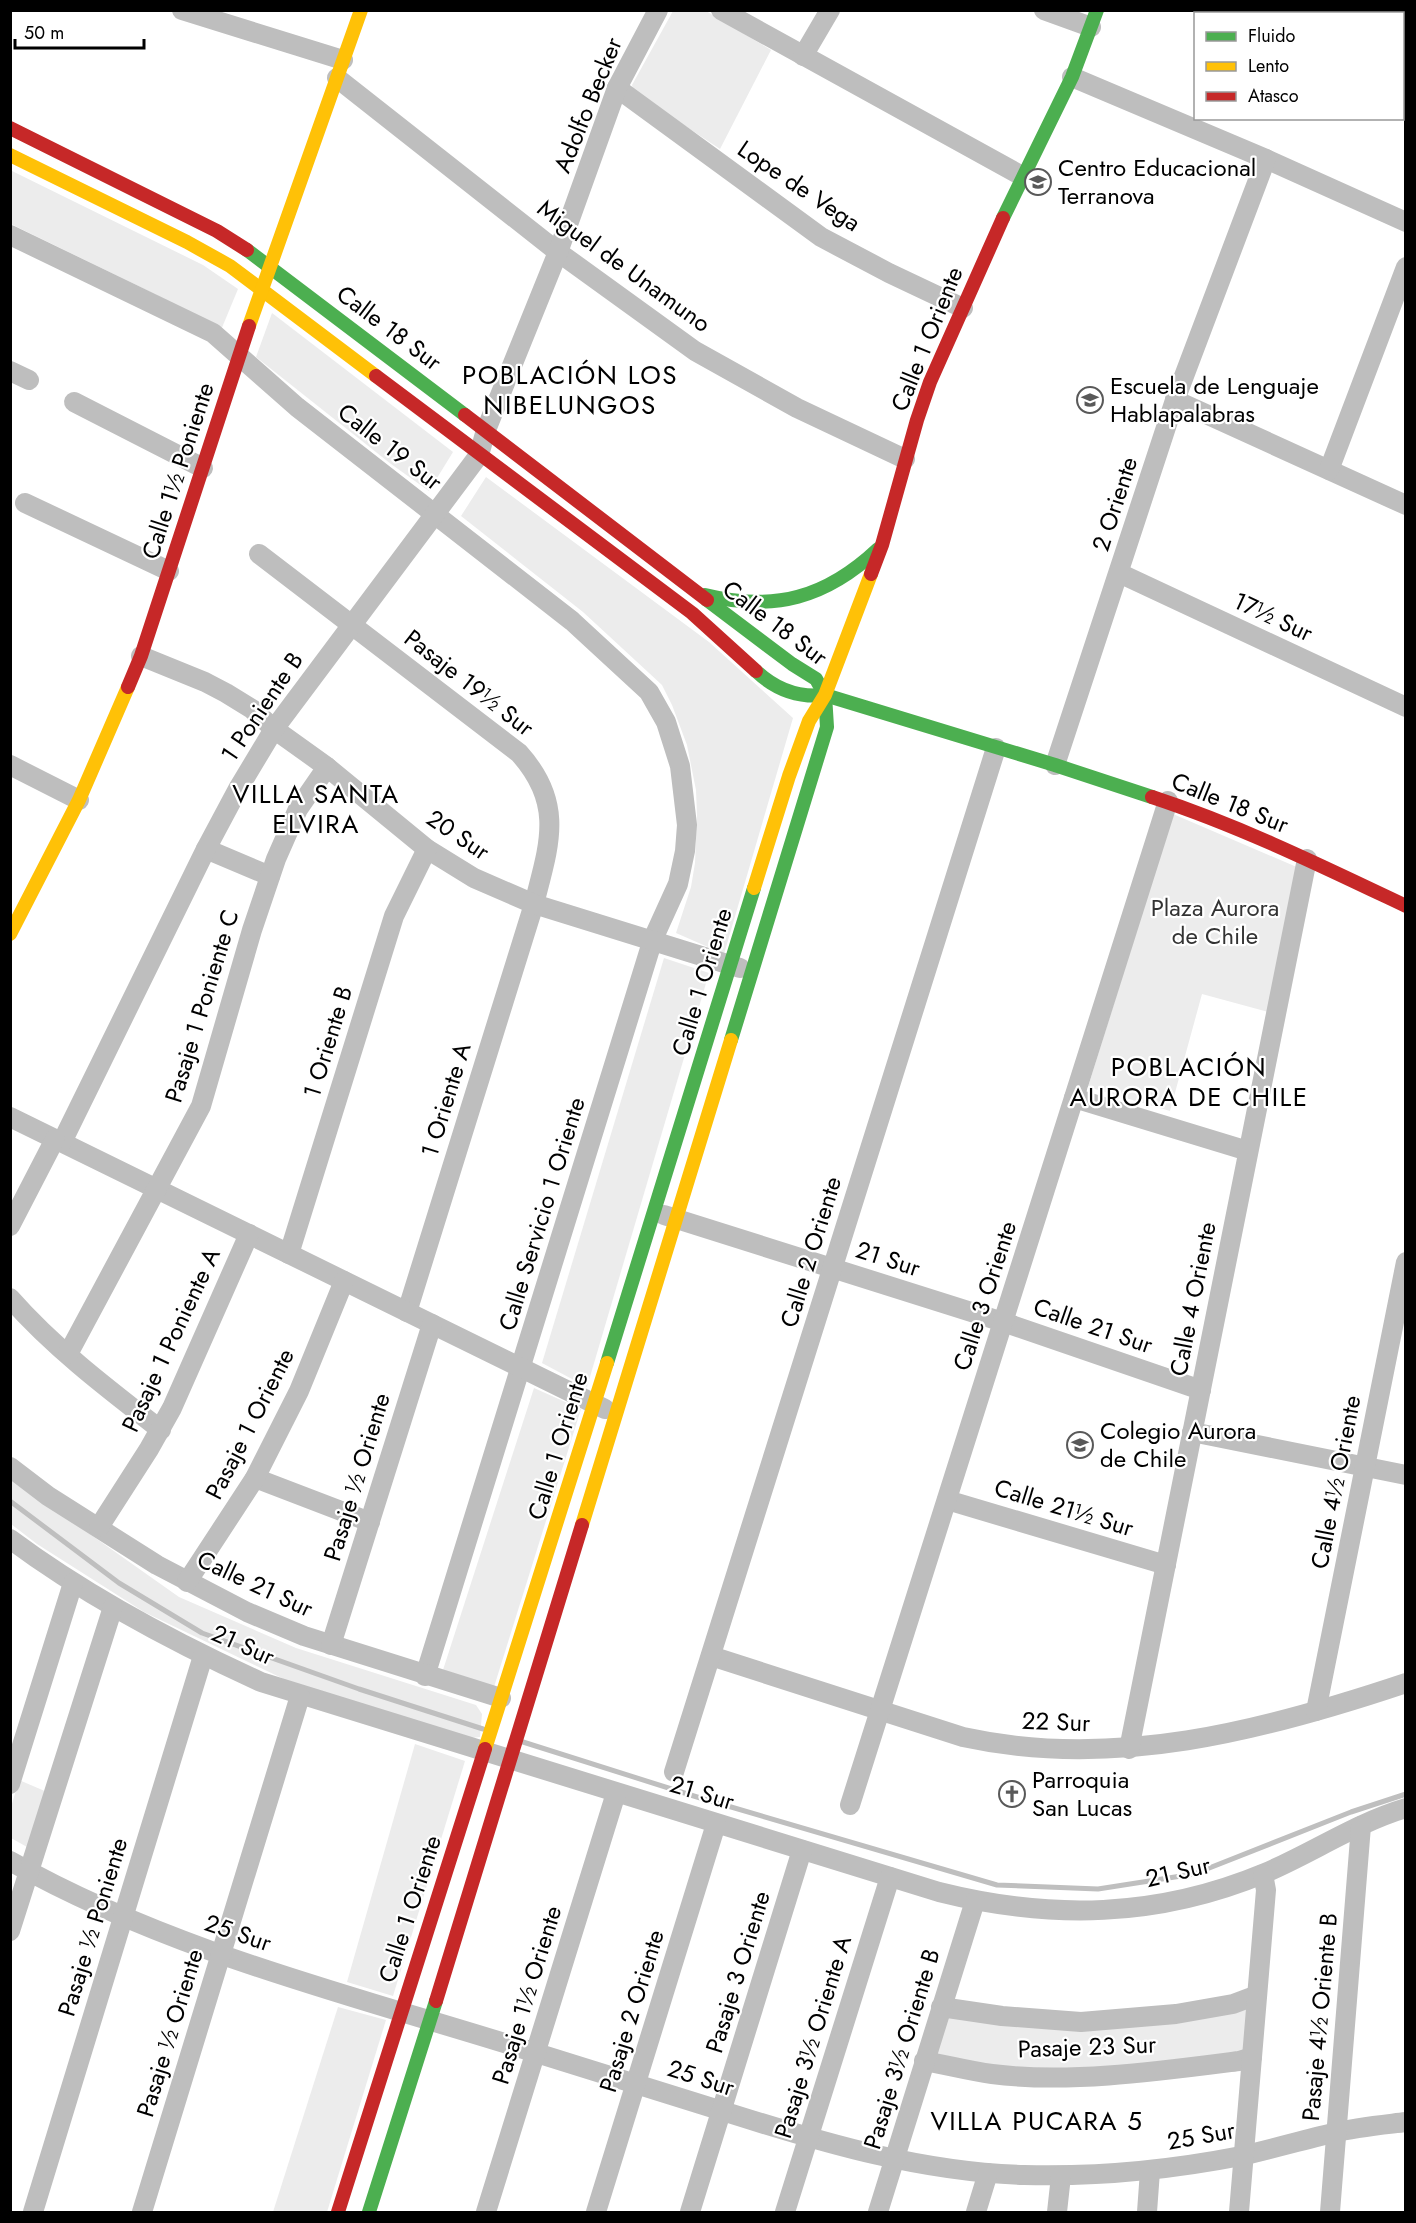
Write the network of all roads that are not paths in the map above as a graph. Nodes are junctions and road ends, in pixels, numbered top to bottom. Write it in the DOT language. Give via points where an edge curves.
graph roads {
  1 [pos="182,10"];
  2 [pos="361,10"];
  3 [pos="658,10"];
  4 [pos="721,10"];
  5 [pos="830,10"];
  6 [pos="1044,10"];
  7 [pos="1094,19"];
  8 [pos="803,56"];
  9 [pos="340,69"];
  10 [pos="1072,77"];
  11 [pos="617,88"];
  12 [pos="10,128"];
  13 [pos="10,155"];
  14 [pos="1266,159"];
  15 [pos="1022,176"];
  16 [pos="1406,222"];
  17 [pos="10,235"];
  18 [pos="558,252"];
  19 [pos="269,266"];
  20 [pos="1406,267"];
  21 [pos="261,288"];
  22 [pos="1400,302"];
  23 [pos="963,308"];
  24 [pos="239,357"];
  25 [pos="10,371"];
  26 [pos="29,380"];
  27 [pos="1175,400"];
  28 [pos="74,402"];
  29 [pos="486,429"];
  30 [pos="479,455"];
  31 [pos="905,459"];
  32 [pos="202,468"];
  33 [pos="1329,470"];
  34 [pos="25,503"];
  35 [pos="1406,505"];
  36 [pos="435,514"];
  37 [pos="882,545"];
  38 [pos="259,554"];
  39 [pos="169,571"];
  40 [pos="1119,573"];
  41 [pos="697,592"];
  42 [pos="352,624"];
  43 [pos="141,656"];
  44 [pos="825,695"];
  45 [pos="1406,707"];
  46 [pos="274,729"];
  47 [pos="996,748"];
  48 [pos="10,765"];
  49 [pos="1054,765"];
  50 [pos="680,766"];
  51 [pos="327,767"];
  52 [pos="79,800"];
  53 [pos="1168,801"];
  54 [pos="206,849"];
  55 [pos="427,849"];
  56 [pos="1307,859"];
  57 [pos="270,876"];
  58 [pos="534,904"];
  59 [pos="1406,906"];
  60 [pos="10,934"];
  61 [pos="652,939"];
  62 [pos="731,965"];
  63 [pos="751,972"];
  64 [pos="1074,1098"];
  65 [pos="10,1117"];
  66 [pos="59,1141"];
  67 [pos="1248,1151"];
  68 [pos="158,1189"];
  69 [pos="654,1212"];
  70 [pos="675,1218"];
  71 [pos="10,1226"];
  72 [pos="249,1234"];
  73 [pos="289,1254"];
  74 [pos="1406,1262"];
  75 [pos="832,1268"];
  76 [pos="344,1281"];
  77 [pos="11,1298"];
  78 [pos="407,1312"];
  79 [pos="1003,1322"];
  80 [pos="432,1324"];
  81 [pos="68,1354"];
  82 [pos="521,1368"];
  83 [pos="1201,1390"];
  84 [pos="594,1404"];
  85 [pos="615,1414"];
  86 [pos="161,1430"];
  87 [pos="1192,1432"];
  88 [pos="10,1467"];
  89 [pos="1365,1467"];
  90 [pos="1406,1475"];
  91 [pos="255,1478"];
  92 [pos="947,1500"];
  93 [pos="370,1522"];
  94 [pos="99,1527"];
  95 [pos="10,1539"];
  96 [pos="1166,1565"];
  97 [pos="187,1582"];
  98 [pos="73,1583"];
  99 [pos="112,1607"];
  100 [pos="331,1645"];
  101 [pos="203,1656"];
  102 [pos="711,1656"];
  103 [pos="425,1676"];
  104 [pos="1406,1683"];
  105 [pos="300,1696"];
  106 [pos="501,1698"];
  107 [pos="881,1711"];
  108 [pos="1316,1711"];
  109 [pos="488,1738"];
  110 [pos="513,1746"];
  111 [pos="1129,1749"];
  112 [pos="674,1772"];
  113 [pos="10,1784"];
  114 [pos="616,1793"];
  115 [pos="850,1805"];
  116 [pos="1406,1808"];
  117 [pos="716,1824"];
  118 [pos="1361,1826"];
  119 [pos="802,1850"];
  120 [pos="10,1861"];
  121 [pos="29,1871"];
  122 [pos="1263,1874"];
  123 [pos="890,1877"];
  124 [pos="975,1901"];
  125 [pos="123,1917"];
  126 [pos="10,1931"];
  127 [pos="221,1955"];
  128 [pos="1257,1995"];
  129 [pos="941,2007"];
  130 [pos="402,2011"];
  131 [pos="430,2019"];
  132 [pos="535,2052"];
  133 [pos="1252,2057"];
  134 [pos="924,2061"];
  135 [pos="636,2084"];
  136 [pos="721,2111"];
  137 [pos="1406,2122"];
  138 [pos="1336,2132"];
  139 [pos="808,2138"];
  140 [pos="1244,2155"];
  141 [pos="894,2159"];
  142 [pos="1150,2170"];
  143 [pos="988,2173"];
  144 [pos="1060,2176"];
  145 [pos="33,2212"];
  146 [pos="142,2212"];
  147 [pos="338,2212"];
  148 [pos="369,2212"];
  149 [pos="486,2212"];
  150 [pos="596,2212"];
  151 [pos="690,2212"];
  152 [pos="785,2212"];
  153 [pos="878,2212"];
  154 [pos="975,2212"];
  155 [pos="1058,2212"];
  156 [pos="1147,2212"];
  157 [pos="1239,2212"];
  158 [pos="1329,2212"];
  1 -- 9 [label="street"];
  2 -- 9 [label="street, Calle 1½ Poniente"];
  3 -- 11 [label="street, Adolfo Becker"];
  4 -- 8 [label="street"];
  5 -- 8 [label="street"];
  6 -- 7 [label="street"];
  7 -- 10 [label="street, Calle 1 Oriente"];
  8 -- 15 [label="street"];
  9 -- 18 [label="street, Miguel de Unamuno"];
  9 -- 19 [label="street, Calle 1½ Poniente"];
  10 -- 14 [label="street"];
  10 -- 15 [label="street, Calle 1 Oriente"];
  11 -- 18 [label="street, Adolfo Becker"];
  11 -- 23 [label="street, Lope de Vega" via="821,237"];
  12 -- 19 [label="street, Calle 18 Sur" via="217,231"];
  13 -- 21 [label="street, Calle 18 Sur" via="209,254"];
  14 -- 16 [label="street"];
  14 -- 27 [label="street, 2 Oriente"];
  15 -- 23 [label="street, Calle 1 Oriente"];
  17 -- 24 [label="street, Calle 19 Sur" via="203,327"];
  18 -- 29 [label="street, Adolfo Becker"];
  18 -- 31 [label="street, Miguel de Unamuno" via="695,351 797,408"];
  19 -- 21 [label="street, Calle 1½ Poniente"];
  19 -- 29 [label="street, Calle 18 Sur"];
  20 -- 22 [label="street"];
  21 -- 24 [label="street, Calle 1½ Poniente"];
  21 -- 30 [label="street, Calle 18 Sur"];
  22 -- 33 [label="street"];
  23 -- 31 [label="street, Calle 1 Oriente" via="930,382"];
  24 -- 32 [label="street, Calle 1½ Poniente"];
  24 -- 36 [label="street, Calle 19 Sur"];
  25 -- 26 [label="street"];
  27 -- 33 [label="street"];
  27 -- 40 [label="street, 2 Oriente"];
  28 -- 32 [label="street"];
  29 -- 30 [label="street, Adolfo Becker"];
  29 -- 41 [label="street, Calle 18 Sur"];
  30 -- 36 [label="street, 1 Poniente B"];
  30 -- 44 [label="street, Calle 18 Sur" via="692,613 760,675 785,691 808,697"];
  31 -- 37 [label="street, Calle 1 Oriente"];
  32 -- 39 [label="street, Calle 1½ Poniente"];
  33 -- 35 [label="street"];
  34 -- 39 [label="street"];
  36 -- 42 [label="street, 1 Poniente B"];
  36 -- 50 [label="street, Calle 19 Sur" via="572,621 649,692 666,722"];
  37 -- 41 [label="street" via="852,573 796,599 756,604"];
  37 -- 44 [label="street, Calle 1 Oriente"];
  38 -- 42 [label="street, Pasaje 19½ Sur"];
  39 -- 43 [label="street, Calle 1½ Poniente"];
  40 -- 45 [label="street, 17½ Sur"];
  40 -- 49 [label="street, 2 Oriente"];
  41 -- 44 [label="street, Calle 18 Sur" via="816,679"];
  42 -- 46 [label="street, 1 Poniente B"];
  42 -- 58 [label="street, Pasaje 19½ Sur" via="528,763 547,800 550,831"];
  43 -- 46 [label="street, 20 Sur" via="226,693"];
  43 -- 52 [label="street, Calle 1½ Poniente"];
  44 -- 47 [label="street, Calle 18 Sur"];
  44 -- 62 [label="street, Calle 1 Oriente" via="809,721 797,754"];
  44 -- 63 [label="street, Calle 1 Oriente" via="827,727"];
  46 -- 51 [label="street, 20 Sur"];
  46 -- 54 [label="street, 1 Poniente B"];
  47 -- 49 [label="street, Calle 18 Sur"];
  47 -- 75 [label="street, Calle 2 Oriente"];
  48 -- 52 [label="street"];
  49 -- 53 [label="street, Calle 18 Sur"];
  50 -- 61 [label="street, Calle Servicio 1 Oriente" via="687,825 685,851 678,884"];
  51 -- 55 [label="street, 20 Sur"];
  51 -- 57 [label="street, Pasaje 1 Poniente C" via="291,822"];
  52 -- 60 [label="street, Calle 1½ Poniente"];
  53 -- 56 [label="street, Calle 18 Sur"];
  53 -- 64 [label="street, Calle 3 Oriente"];
  54 -- 57 [label="street"];
  54 -- 66 [label="street, 1 Poniente B"];
  55 -- 58 [label="street, 20 Sur" via="474,878"];
  55 -- 73 [label="street, 1 Oriente B" via="394,915"];
  56 -- 59 [label="street, Calle 18 Sur"];
  56 -- 67 [label="street, Calle 4 Oriente"];
  57 -- 68 [label="street, Pasaje 1 Poniente C" via="201,1106"];
  58 -- 61 [label="street, 20 Sur"];
  58 -- 78 [label="street, 1 Oriente A"];
  61 -- 62 [label="street, 20 Sur"];
  61 -- 82 [label="street, Calle Servicio 1 Oriente"];
  62 -- 63 [label="street, 20 Sur"];
  62 -- 69 [label="street, Calle 1 Oriente"];
  63 -- 70 [label="street, Calle 1 Oriente"];
  64 -- 67 [label="street"];
  64 -- 79 [label="street, Calle 3 Oriente"];
  65 -- 66 [label="street"];
  66 -- 68 [label="street"];
  66 -- 71 [label="street, 1 Poniente B"];
  67 -- 83 [label="street, Calle 4 Oriente"];
  68 -- 72 [label="street"];
  68 -- 81 [label="street, Pasaje 1 Poniente C"];
  69 -- 70 [label="street, 21 Sur"];
  69 -- 84 [label="street, Calle 1 Oriente"];
  70 -- 75 [label="street, 21 Sur"];
  70 -- 85 [label="street, Calle 1 Oriente"];
  72 -- 73 [label="street"];
  72 -- 86 [label="street, Pasaje 1 Poniente A"];
  73 -- 76 [label="street"];
  74 -- 89 [label="street, Calle 4½ Oriente"];
  75 -- 79 [label="street, 21 Sur"];
  75 -- 102 [label="street, Calle 2 Oriente"];
  76 -- 78 [label="street"];
  76 -- 91 [label="street, Pasaje 1 Oriente" via="299,1391"];
  77 -- 81 [label="street"];
  78 -- 80 [label="street"];
  79 -- 83 [label="street, Calle 21 Sur"];
  79 -- 92 [label="street, Calle 3 Oriente"];
  80 -- 82 [label="street"];
  80 -- 93 [label="street, Pasaje ½ Oriente"];
  81 -- 86 [label="street"];
  82 -- 84 [label="street"];
  82 -- 103 [label="street, Calle Servicio 1 Oriente"];
  83 -- 87 [label="street, Calle 4 Oriente"];
  84 -- 85 [label="street"];
  84 -- 106 [label="street, Calle 1 Oriente"];
  85 -- 110 [label="street, Calle 1 Oriente"];
  86 -- 94 [label="street, Pasaje 1 Poniente A"];
  87 -- 89 [label="street"];
  87 -- 96 [label="street, Calle 4 Oriente"];
  88 -- 94 [label="street, Calle 21 Sur"];
  89 -- 90 [label="street"];
  89 -- 108 [label="street, Calle 4½ Oriente"];
  91 -- 93 [label="street"];
  91 -- 97 [label="street, Pasaje 1 Oriente"];
  92 -- 96 [label="street, Calle 21½ Sur"];
  92 -- 107 [label="street, Calle 3 Oriente"];
  93 -- 100 [label="street, Pasaje ½ Oriente"];
  94 -- 97 [label="street, Calle 21 Sur"];
  95 -- 98 [label="street, 21 Sur"];
  96 -- 111 [label="street, Calle 4 Oriente"];
  97 -- 100 [label="street, Calle 21 Sur" via="258,1617"];
  98 -- 99 [label="street, 21 Sur"];
  98 -- 113 [label="street"];
  99 -- 101 [label="street, 21 Sur"];
  99 -- 121 [label="street"];
  100 -- 103 [label="street, Calle 21 Sur"];
  101 -- 105 [label="street, 21 Sur"];
  101 -- 125 [label="street, Pasaje ½ Poniente"];
  102 -- 107 [label="street, 22 Sur"];
  102 -- 112 [label="street, Calle 2 Oriente"];
  103 -- 106 [label="street, Calle 21 Sur"];
  104 -- 108 [label="street, 22 Sur"];
  105 -- 109 [label="street, 21 Sur"];
  105 -- 127 [label="street, Pasaje ½ Oriente"];
  106 -- 109 [label="street, Calle 1 Oriente"];
  107 -- 111 [label="street, 22 Sur" via="997,1744"];
  107 -- 115 [label="street, Calle 3 Oriente"];
  108 -- 111 [label="street, 22 Sur" via="1201,1738"];
  109 -- 110 [label="street, 21 Sur"];
  109 -- 130 [label="street, Calle 1 Oriente"];
  110 -- 114 [label="street, 21 Sur"];
  110 -- 131 [label="street, Calle 1 Oriente"];
  114 -- 117 [label="street, 21 Sur"];
  114 -- 132 [label="street, Pasaje 1½ Oriente"];
  116 -- 118 [label="street, 21 Sur"];
  117 -- 119 [label="street, 21 Sur"];
  117 -- 135 [label="street, Pasaje 2 Oriente"];
  118 -- 122 [label="street, 21 Sur"];
  118 -- 138 [label="street, Pasaje 4½ Oriente B"];
  119 -- 123 [label="street, 21 Sur"];
  119 -- 136 [label="street, Pasaje 3 Oriente"];
  120 -- 121 [label="street, 25 Sur"];
  121 -- 125 [label="street, 25 Sur"];
  121 -- 126 [label="street"];
  122 -- 124 [label="street, 21 Sur" via="1190,1898 1126,1909 1032,1910"];
  122 -- 128 [label="street" via="1266,1890"];
  123 -- 124 [label="street, 21 Sur"];
  123 -- 139 [label="street, Pasaje 3½ Oriente A"];
  124 -- 129 [label="street, Pasaje 3½ Oriente B"];
  125 -- 127 [label="street, 25 Sur"];
  125 -- 145 [label="street, Pasaje ½ Poniente"];
  127 -- 130 [label="street, 25 Sur"];
  127 -- 146 [label="street, Pasaje ½ Oriente"];
  128 -- 129 [label="street, Pasaje 23 Sur" via="1233,2004 1176,2014 1081,2022"];
  128 -- 133 [label="street"];
  129 -- 134 [label="street, Pasaje 3½ Oriente B"];
  130 -- 131 [label="street, 25 Sur"];
  130 -- 147 [label="street, Calle 1 Oriente"];
  131 -- 132 [label="street, 25 Sur"];
  131 -- 148 [label="street, Calle 1 Oriente"];
  132 -- 135 [label="street, 25 Sur"];
  132 -- 149 [label="street, Pasaje 1½ Oriente"];
  133 -- 134 [label="street, Pasaje 23 Sur" via="1157,2072 1052,2077 992,2074"];
  133 -- 140 [label="street"];
  134 -- 141 [label="street, Pasaje 3½ Oriente B"];
  135 -- 136 [label="street, 25 Sur"];
  135 -- 150 [label="street, Pasaje 2 Oriente"];
  136 -- 139 [label="street, 25 Sur"];
  136 -- 151 [label="street, Pasaje 3 Oriente"];
  137 -- 138 [label="street, 25 Sur"];
  138 -- 140 [label="street, 25 Sur"];
  138 -- 158 [label="street, Pasaje 4½ Oriente B"];
  139 -- 141 [label="street, 25 Sur"];
  139 -- 152 [label="street, Pasaje 3½ Oriente A"];
  140 -- 142 [label="street, 25 Sur"];
  140 -- 157 [label="street"];
  141 -- 143 [label="street, 25 Sur"];
  141 -- 153 [label="street, Pasaje 3½ Oriente B"];
  142 -- 144 [label="street, 25 Sur"];
  142 -- 156 [label="street"];
  143 -- 144 [label="street, 25 Sur"];
  143 -- 154 [label="street"];
  144 -- 155 [label="street"];
}
